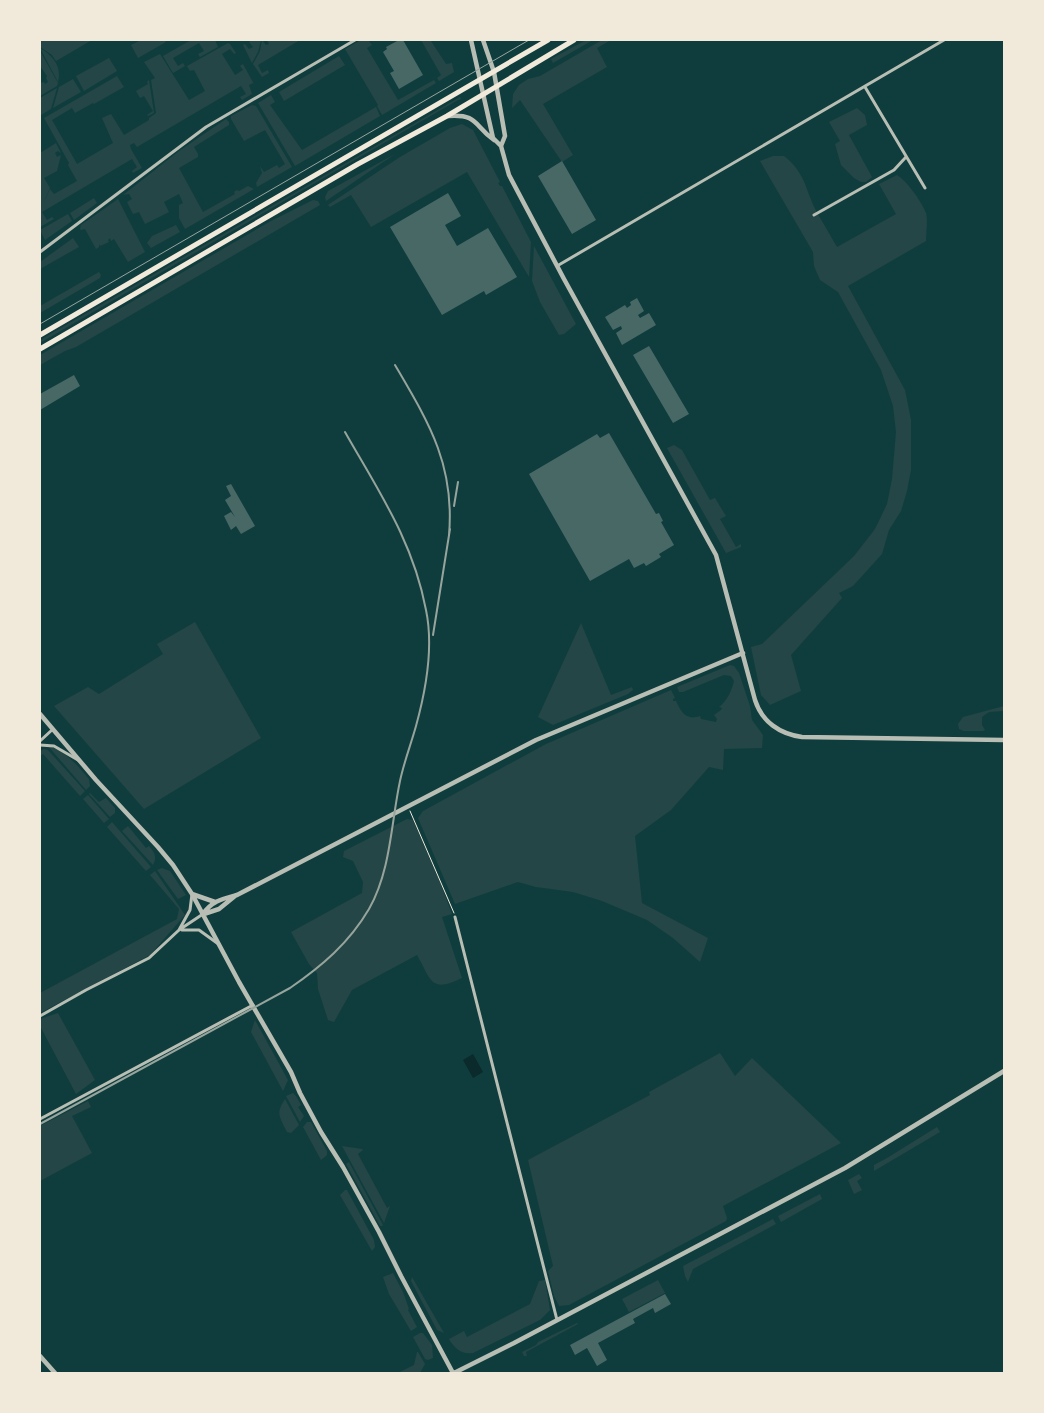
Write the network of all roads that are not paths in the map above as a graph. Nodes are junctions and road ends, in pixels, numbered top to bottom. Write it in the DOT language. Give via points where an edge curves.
graph roads {
  1 [pos="354,40"];
  2 [pos="471,40"];
  3 [pos="483,40"];
  4 [pos="548,40"];
  5 [pos="574,40"];
  6 [pos="944,40"];
  7 [pos="494,72"];
  8 [pos="480,79"];
  9 [pos="865,86"];
  10 [pos="497,87"];
  11 [pos="483,95"];
  12 [pos="446,116"];
  13 [pos="495,140"];
  14 [pos="501,146"];
  15 [pos="906,157"];
  16 [pos="925,188"];
  17 [pos="814,215"];
  18 [pos="40,252"];
  19 [pos="557,266"];
  20 [pos="40,334"];
  21 [pos="40,349"];
  22 [pos="742,652"];
  23 [pos="40,714"];
  24 [pos="53,729"];
  25 [pos="1004,740"];
  26 [pos="40,741"];
  27 [pos="40,746"];
  28 [pos="80,762"];
  29 [pos="192,894"];
  30 [pos="236,895"];
  31 [pos="215,902"];
  32 [pos="203,914"];
  33 [pos="455,917"];
  34 [pos="179,930"];
  35 [pos="218,944"];
  36 [pos="253,1005"];
  37 [pos="40,1016"];
  38 [pos="1004,1071"];
  39 [pos="40,1119"];
  40 [pos="557,1320"];
  41 [pos="40,1356"];
  42 [pos="55,1373"];
  43 [pos="454,1373"];
  1 -- 18 [label="street" via="206,127"];
  2 -- 8 [label="street"];
  3 -- 7 [label="street"];
  4 -- 7 [label="main road"];
  5 -- 10 [label="main road"];
  6 -- 9 [label="street"];
  7 -- 8 [label="main road"];
  7 -- 10 [label="street"];
  8 -- 11 [label="street"];
  8 -- 20 [label="main road"];
  9 -- 15 [label="street"];
  9 -- 19 [label="street"];
  10 -- 11 [label="main road"];
  10 -- 14 [label="street" via="505,136"];
  11 -- 12 [label="main road"];
  11 -- 13 [label="street"];
  12 -- 13 [label="street" via="470,118"];
  12 -- 21 [label="main road"];
  13 -- 14 [label="street"];
  14 -- 19 [label="street" via="511,179"];
  15 -- 16 [label="street"];
  15 -- 17 [label="street" via="894,170"];
  19 -- 22 [label="street" via="716,555"];
  22 -- 25 [label="street" via="760,714 776,729 790,735"];
  22 -- 30 [label="street" via="536,740"];
  23 -- 24 [label="street"];
  24 -- 26 [label="street"];
  24 -- 28 [label="street"];
  27 -- 28 [label="street" via="54,746"];
  28 -- 29 [label="street" via="158,847"];
  29 -- 31 [label="street"];
  29 -- 32 [label="street"];
  29 -- 34 [label="street" via="189,913"];
  30 -- 31 [label="street"];
  30 -- 32 [label="street" via="219,909"];
  31 -- 32 [label="street"];
  32 -- 34 [label="street"];
  32 -- 35 [label="street"];
  33 -- 40 [label="street"];
  34 -- 35 [label="street" via="199,930"];
  34 -- 37 [label="street" via="149,958"];
  35 -- 36 [label="street"];
  36 -- 39 [label="street"];
  36 -- 43 [label="street"];
  38 -- 40 [label="street" via="845,1168"];
  40 -- 43 [label="street"];
  41 -- 42 [label="street"];
}
